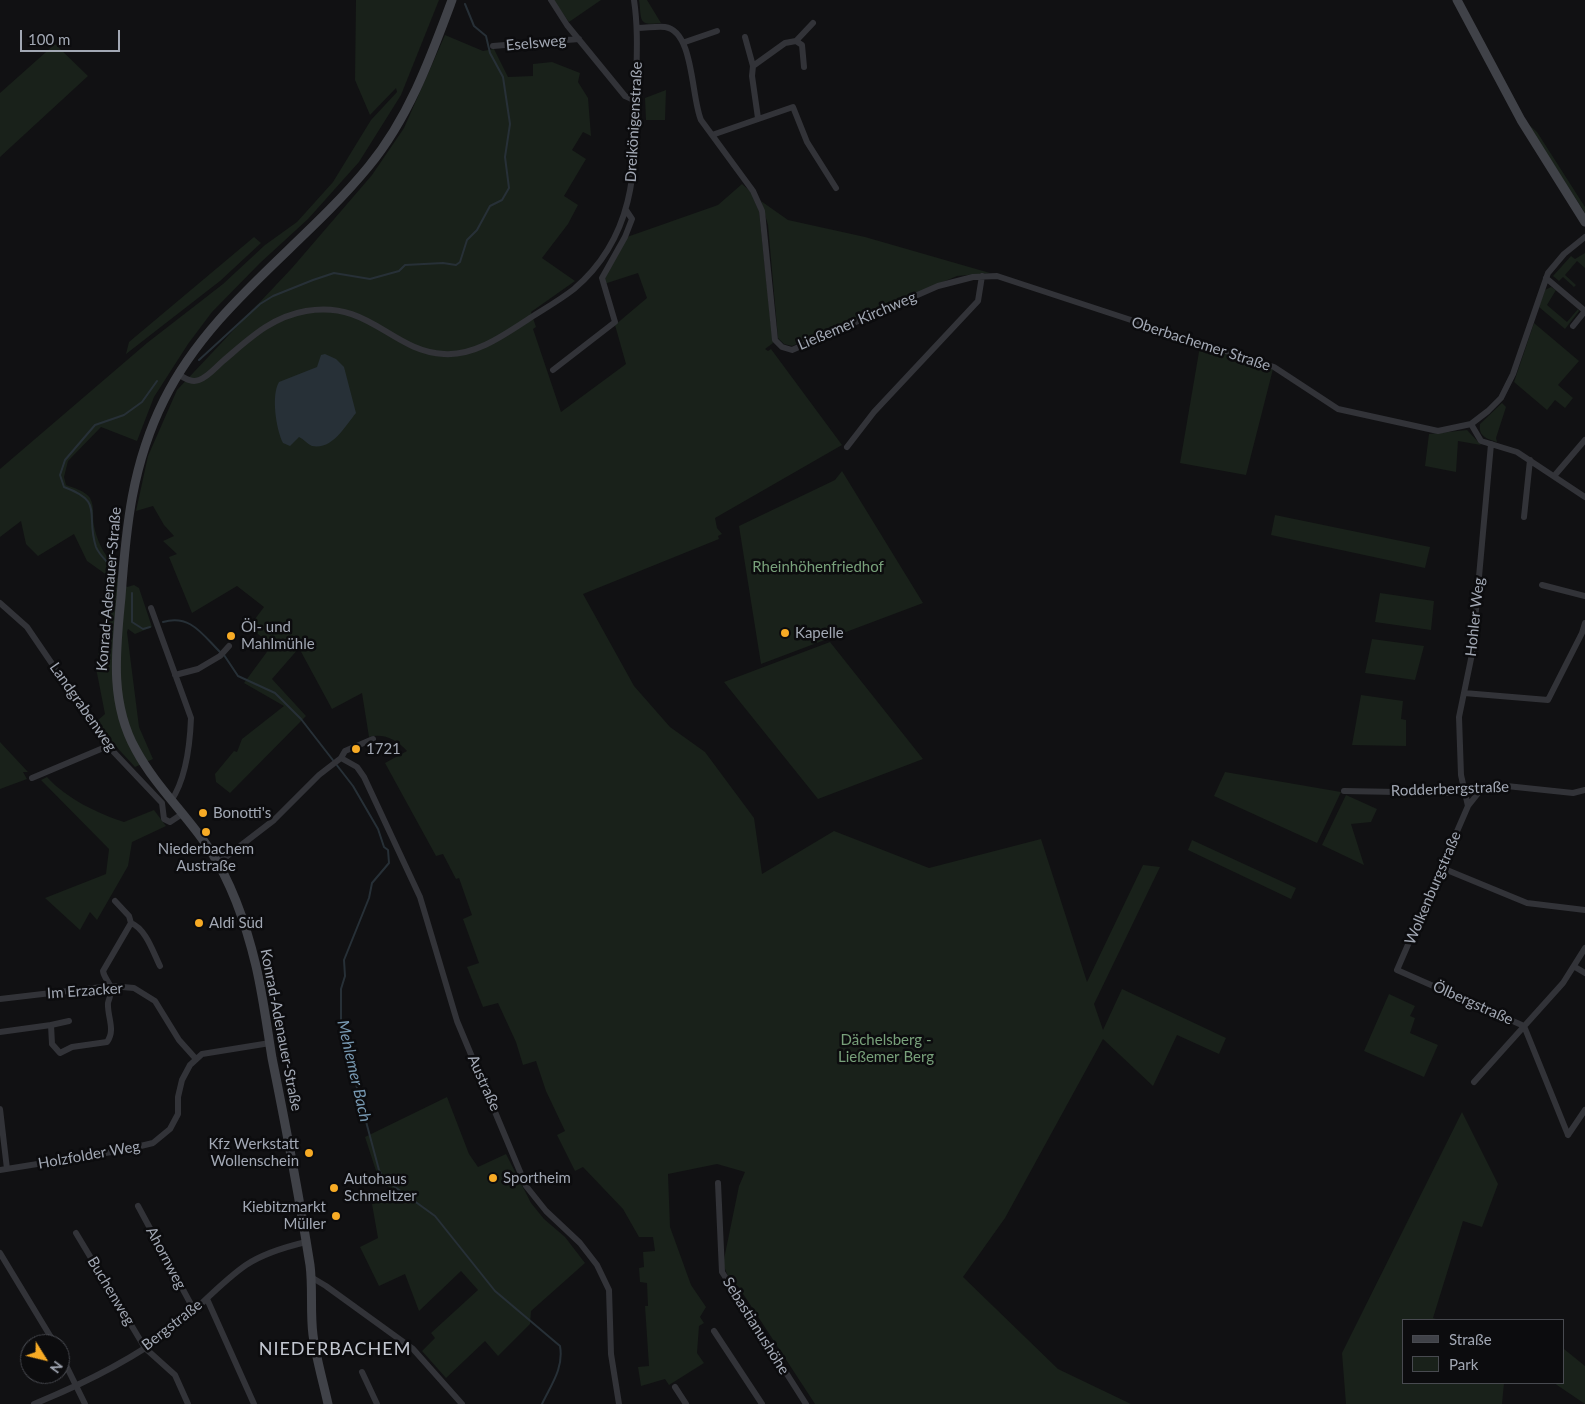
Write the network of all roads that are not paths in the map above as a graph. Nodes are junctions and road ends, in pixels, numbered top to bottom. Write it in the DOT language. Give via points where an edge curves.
graph roads {
  1 [pos="452,0"];
  2 [pos="551,0"];
  3 [pos="634,0"];
  4 [pos="1457,0"];
  5 [pos="813,23"];
  6 [pos="638,28"];
  7 [pos="717,30"];
  8 [pos="745,37"];
  9 [pos="579,40"];
  10 [pos="796,41"];
  11 [pos="684,42"];
  12 [pos="493,46"];
  13 [pos="754,66"];
  14 [pos="804,67"];
  15 [pos="636,101"];
  16 [pos="758,118"];
  17 [pos="712,136"];
  18 [pos="836,188"];
  19 [pos="626,210"];
  20 [pos="1585,222"];
  21 [pos="1585,237"];
  22 [pos="982,276"];
  23 [pos="1546,278"];
  24 [pos="1585,311"];
  25 [pos="1573,326"];
  26 [pos="553,370"];
  27 [pos="178,374"];
  28 [pos="1471,424"];
  29 [pos="1585,440"];
  30 [pos="1491,444"];
  31 [pos="847,447"];
  32 [pos="1530,460"];
  33 [pos="1555,476"];
  34 [pos="1585,497"];
  35 [pos="1524,517"];
  36 [pos="1542,585"];
  37 [pos="1585,596"];
  38 [pos="0,603"];
  39 [pos="151,608"];
  40 [pos="1585,623"];
  41 [pos="224,651"];
  42 [pos="175,675"];
  43 [pos="1464,693"];
  44 [pos="373,739"];
  45 [pos="108,746"];
  46 [pos="340,759"];
  47 [pos="32,778"];
  48 [pos="1483,787"];
  49 [pos="1462,790"];
  50 [pos="1585,790"];
  51 [pos="1344,791"];
  52 [pos="170,801"];
  53 [pos="1468,806"];
  54 [pos="182,814"];
  55 [pos="218,863"];
  56 [pos="1442,868"];
  57 [pos="115,901"];
  58 [pos="1585,910"];
  59 [pos="131,922"];
  60 [pos="1585,948"];
  61 [pos="160,966"];
  62 [pos="1575,967"];
  63 [pos="1397,970"];
  64 [pos="1585,973"];
  65 [pos="111,986"];
  66 [pos="0,999"];
  67 [pos="69,1022"];
  68 [pos="51,1025"];
  69 [pos="1524,1026"];
  70 [pos="0,1032"];
  71 [pos="270,1043"];
  72 [pos="196,1059"];
  73 [pos="1474,1082"];
  74 [pos="0,1109"];
  75 [pos="1585,1110"];
  76 [pos="4,1170"];
  77 [pos="718,1182"];
  78 [pos="138,1206"];
  79 [pos="76,1233"];
  80 [pos="306,1242"];
  81 [pos="0,1253"];
  82 [pos="311,1277"];
  83 [pos="207,1299"];
  84 [pos="194,1310"];
  85 [pos="714,1331"];
  86 [pos="49,1334"];
  87 [pos="145,1348"];
  88 [pos="70,1371"];
  89 [pos="362,1372"];
  90 [pos="78,1386"];
  91 [pos="675,1387"];
  92 [pos="34,1404"];
  93 [pos="86,1404"];
  94 [pos="188,1404"];
  95 [pos="254,1404"];
  96 [pos="328,1404"];
  97 [pos="377,1404"];
  98 [pos="462,1404"];
  99 [pos="618,1404"];
  100 [pos="686,1404"];
  101 [pos="762,1404"];
  102 [pos="806,1404"];
  1 -- 27 [label="main road, Konrad-Adenauer-Straße" via="412,101 380,151 352,185 217,322"];
  2 -- 9 [label="street"];
  3 -- 6 [label="street, Dreikönigenstraße"];
  4 -- 20 [label="main road" via="1521,120"];
  5 -- 10 [label="street"];
  6 -- 11 [label="street" via="664,26 676,31"];
  6 -- 15 [label="street, Dreikönigenstraße"];
  7 -- 11 [label="street"];
  8 -- 13 [label="street"];
  9 -- 12 [label="street, Eselsweg"];
  9 -- 15 [label="street" via="625,96"];
  10 -- 13 [label="street" via="784,43"];
  10 -- 14 [label="street" via="802,45"];
  11 -- 17 [label="street, Ließemer Kirchweg" via="696,109"];
  13 -- 16 [label="street" via="752,76"];
  15 -- 19 [label="street, Dreikönigenstraße" via="634,172"];
  16 -- 17 [label="street"];
  16 -- 18 [label="street" via="793,107 808,142"];
  17 -- 22 [label="street, Ließemer Kirchweg" via="753,191 762,211 775,340 782,347 792,350 938,286"];
  19 -- 26 [label="street" via="632,219 602,278 615,322"];
  19 -- 27 [label="street, Dreikönigenstraße" via="610,246 579,284 521,324 478,348 457,353 433,353 415,347 356,315 316,310 286,316 262,328 201,379 187,380"];
  21 -- 23 [label="street, Oberbachemer Straße" via="1564,254"];
  22 -- 28 [label="street, Oberbachemer Straße" via="1001,277 1274,367 1338,409 1432,430"];
  22 -- 31 [label="street" via="982,292 978,301 874,412"];
  23 -- 24 [label="street"];
  23 -- 28 [label="street, Oberbachemer Straße" via="1506,389 1494,406"];
  24 -- 25 [label="street"];
  27 -- 52 [label="main road, Konrad-Adenauer-Straße" via="154,421 131,495 115,674 119,707 134,747"];
  28 -- 30 [label="street" via="1481,440"];
  29 -- 33 [label="street"];
  30 -- 32 [label="street"];
  30 -- 43 [label="street, Hohler Weg" via="1473,645"];
  32 -- 33 [label="street"];
  32 -- 35 [label="street"];
  33 -- 34 [label="street"];
  36 -- 37 [label="street"];
  38 -- 45 [label="street, Landgrabenweg" via="27,627"];
  39 -- 42 [label="street"];
  40 -- 43 [label="street" via="1548,700"];
  41 -- 42 [label="street" via="198,669"];
  42 -- 52 [label="street" via="191,718 191,732 179,786"];
  43 -- 49 [label="street, Hohler Weg" via="1458,747"];
  44 -- 46 [label="street" via="345,751"];
  45 -- 47 [label="street"];
  45 -- 54 [label="street, Landgrabenweg" via="162,803 164,819 170,822"];
  46 -- 55 [label="street" via="274,820"];
  46 -- 99 [label="street, Austraße" via="357,767 364,777 420,897 457,1021 526,1186 546,1211 580,1243 609,1290 611,1354"];
  48 -- 49 [label="street, Rodderbergstraße"];
  48 -- 50 [label="street, Rodderbergstraße"];
  48 -- 53 [label="street, Wolkenburgstraße"];
  49 -- 51 [label="street, Rodderbergstraße"];
  49 -- 53 [label="street"];
  52 -- 54 [label="main road, Konrad-Adenauer-Straße"];
  53 -- 56 [label="street, Wolkenburgstraße"];
  54 -- 55 [label="main road, Konrad-Adenauer-Straße"];
  55 -- 71 [label="main road, Konrad-Adenauer-Straße" via="244,922"];
  56 -- 58 [label="street" via="1527,903"];
  56 -- 63 [label="street, Wolkenburgstraße"];
  57 -- 59 [label="street"];
  59 -- 61 [label="street" via="143,932"];
  59 -- 65 [label="street" via="103,971"];
  60 -- 62 [label="street"];
  62 -- 64 [label="street"];
  62 -- 69 [label="street"];
  63 -- 69 [label="street, Ölbergstraße"];
  65 -- 66 [label="street, Im Erzacker"];
  65 -- 68 [label="street" via="108,1002 111,1033 107,1042 72,1047 60,1053 52,1044"];
  65 -- 72 [label="street, Im Erzacker" via="134,988 154,1001 179,1040"];
  67 -- 68 [label="street"];
  68 -- 70 [label="street"];
  69 -- 73 [label="street"];
  69 -- 75 [label="street, Ölbergstraße" via="1568,1135"];
  71 -- 72 [label="street" via="216,1050"];
  71 -- 80 [label="main road, Konrad-Adenauer-Straße"];
  72 -- 76 [label="street, Holzfolder Weg" via="182,1080 178,1114 170,1129 153,1143"];
  74 -- 76 [label="street"];
  77 -- 102 [label="street, Sebastianushöhe" via="722,1272"];
  78 -- 84 [label="street, Ahornweg"];
  79 -- 87 [label="street, Buchenweg"];
  80 -- 82 [label="main road, Konrad-Adenauer-Straße"];
  80 -- 83 [label="street, Bergstraße" via="270,1252 246,1266"];
  81 -- 86 [label="street"];
  82 -- 96 [label="main road, Konrad-Adenauer-Straße" via="312,1333"];
  82 -- 98 [label="street" via="413,1349"];
  83 -- 84 [label="street, Bergstraße"];
  83 -- 95 [label="street"];
  84 -- 87 [label="street, Bergstraße"];
  85 -- 101 [label="street"];
  87 -- 90 [label="street, Bergstraße"];
  87 -- 94 [label="street, Buchenweg" via="175,1375"];
  88 -- 90 [label="street"];
  89 -- 97 [label="street"];
  90 -- 92 [label="street, Bergstraße"];
  90 -- 93 [label="street"];
  91 -- 100 [label="street"];
}
